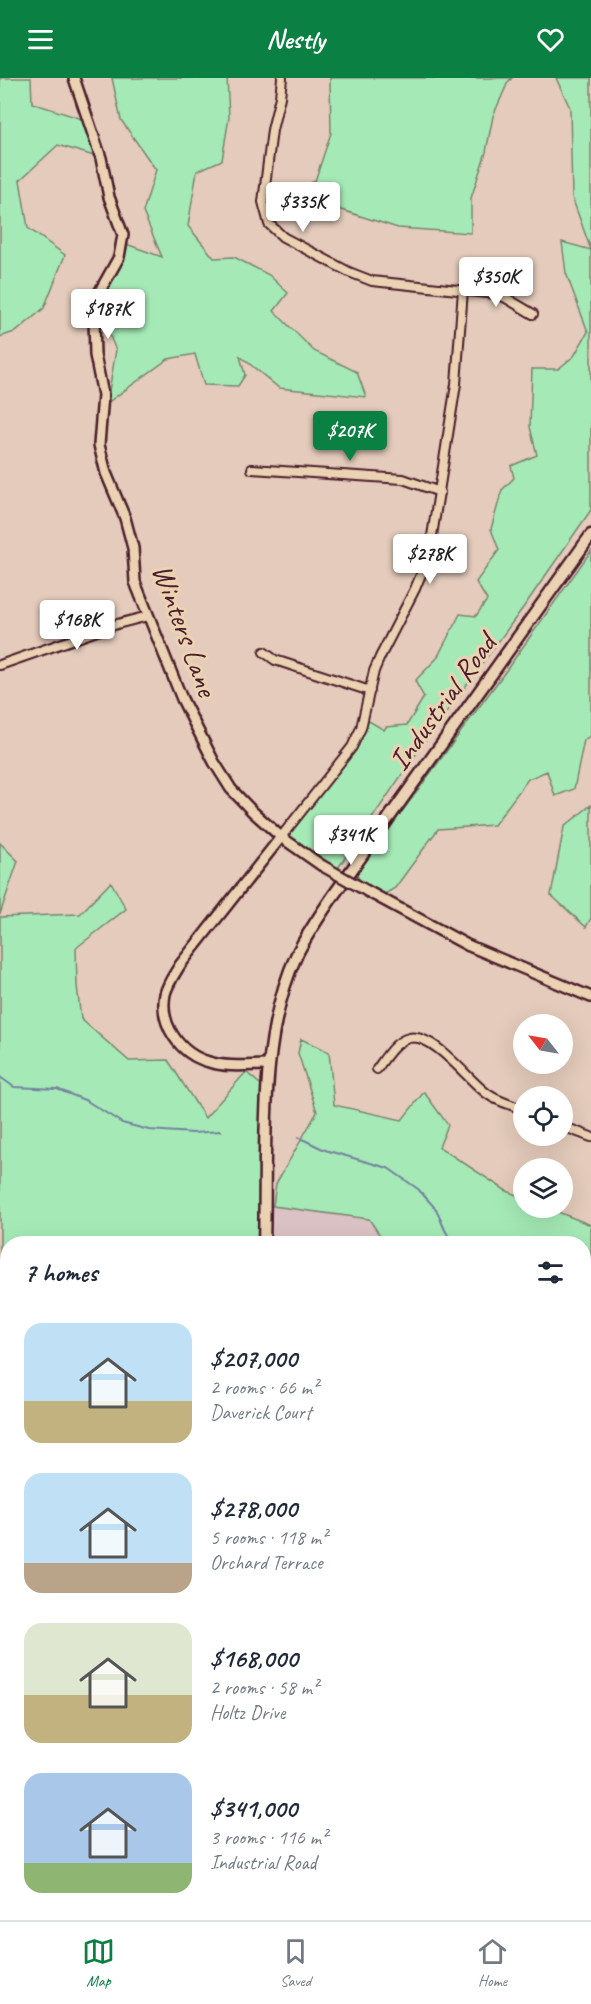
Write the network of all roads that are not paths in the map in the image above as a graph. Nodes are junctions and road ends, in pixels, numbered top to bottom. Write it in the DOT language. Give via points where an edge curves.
graph roads {
  1 [pos="74,78"];
  2 [pos="282,78"];
  3 [pos="463,290"];
  4 [pos="533,314"];
  5 [pos="252,469"];
  6 [pos="440,492"];
  7 [pos="591,535"];
  8 [pos="148,616"];
  9 [pos="264,652"];
  10 [pos="0,665"];
  11 [pos="370,691"];
  12 [pos="281,837"];
  13 [pos="591,997"];
  14 [pos="269,1065"];
  15 [pos="376,1069"];
  16 [pos="513,1105"];
  17 [pos="573,1130"];
  18 [pos="591,1137"];
  19 [pos="264,1236"];
  1 -- 8 [label="street, Winters Lane" via="123,235 119,257 100,291 94,318 95,355 103,395 99,445 106,473 126,518 135,582"];
  2 -- 3 [label="street" via="263,202 273,230 360,277 381,283"];
  3 -- 4 [label="street" via="501,296"];
  3 -- 6 [label="street" via="456,384"];
  5 -- 6 [label="street" via="403,479"];
  6 -- 11 [label="street" via="429,555 380,657"];
  7 -- 14 [label="main road, Industrial Road" via="311,930 282,994"];
  8 -- 10 [label="street"];
  8 -- 12 [label="street, Winters Lane" via="183,699 224,778 239,798"];
  9 -- 11 [label="street" via="275,660"];
  11 -- 12 [label="street" via="352,747"];
  12 -- 13 [label="street, Winters Lane, bridge" via="321,865 466,945"];
  12 -- 14 [label="street" via="180,965 165,997 165,1016 175,1040 194,1057 226,1065"];
  14 -- 19 [label="main road, Industrial Road"];
  15 -- 16 [label="street" via="400,1042 411,1037 423,1039 489,1095"];
  17 -- 18 [label="street"];
}
